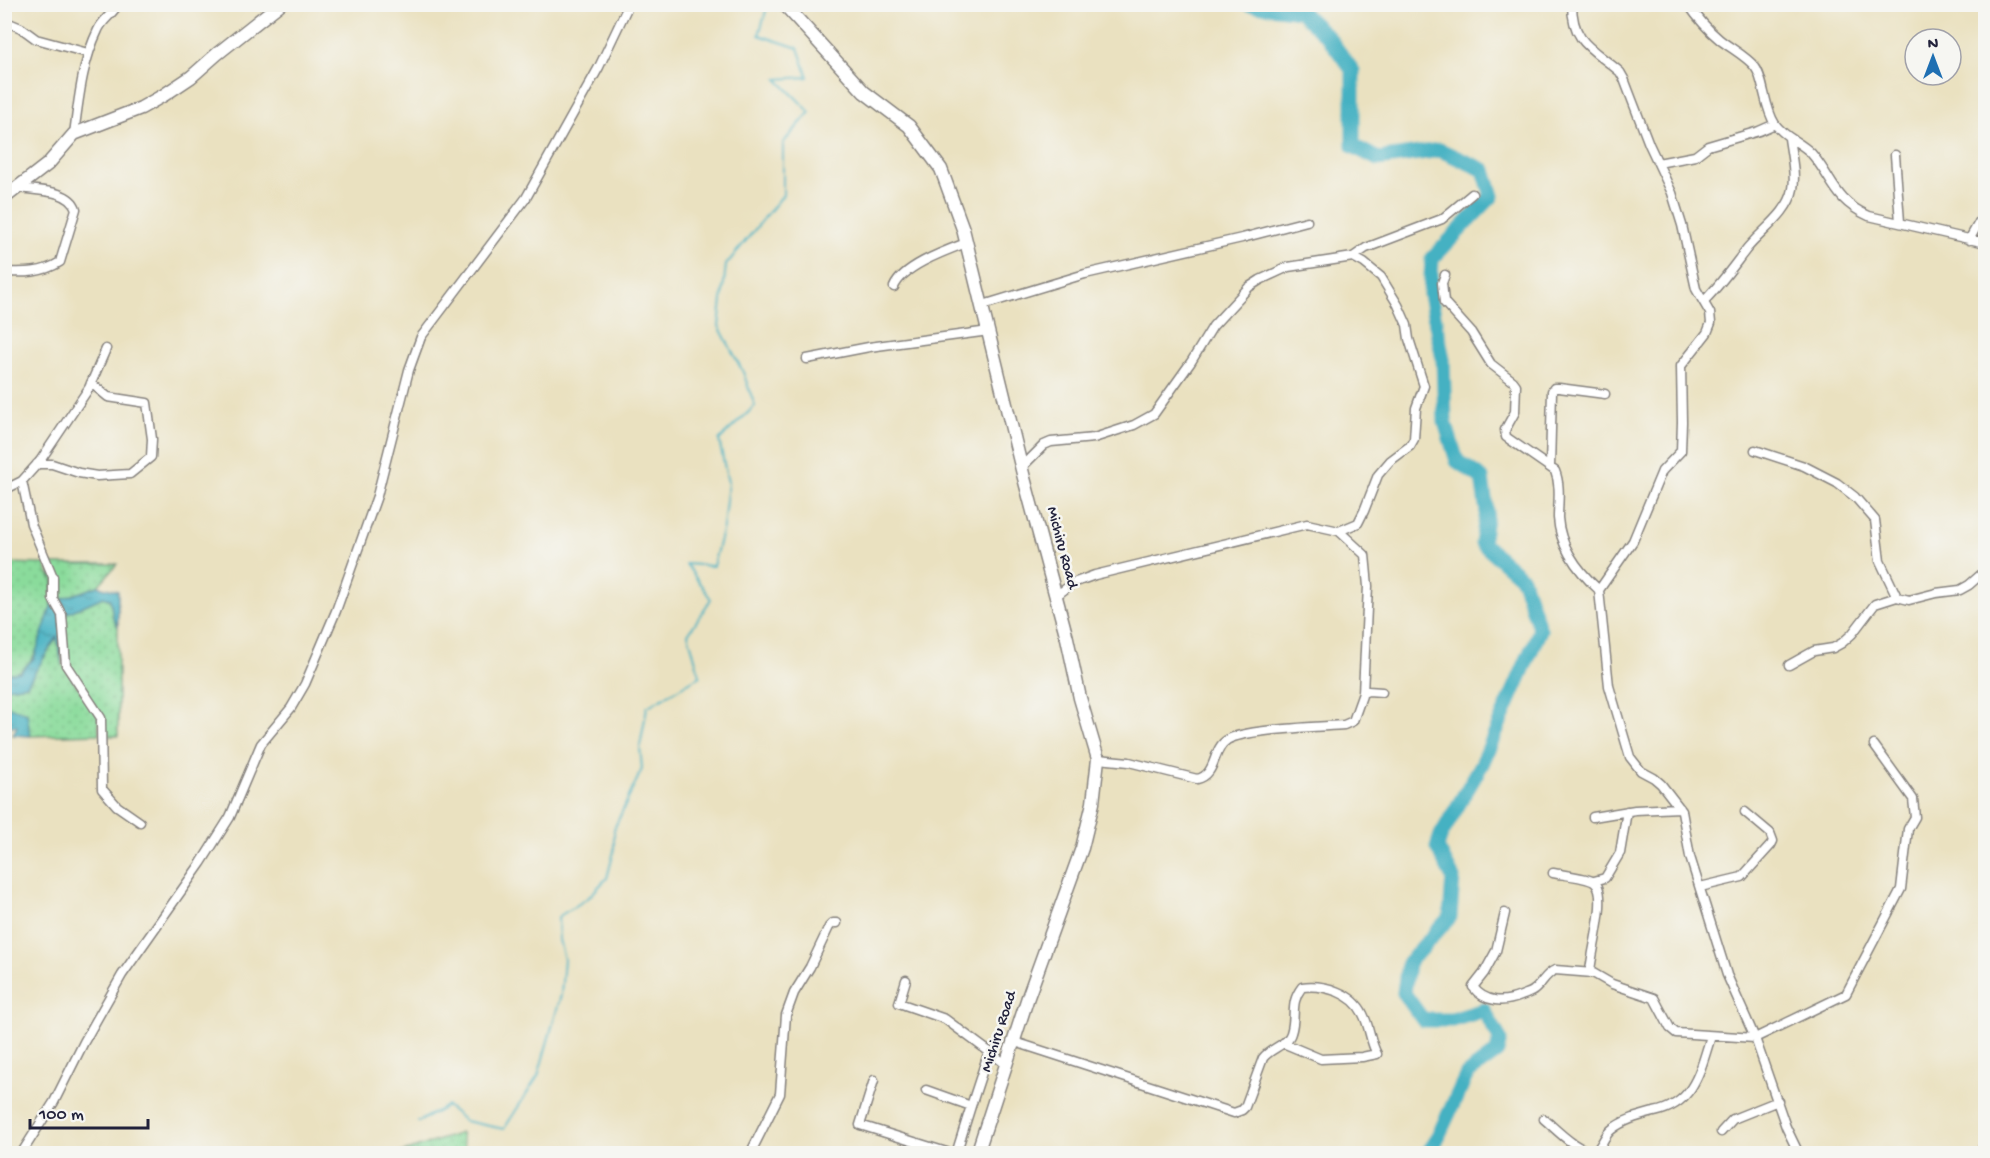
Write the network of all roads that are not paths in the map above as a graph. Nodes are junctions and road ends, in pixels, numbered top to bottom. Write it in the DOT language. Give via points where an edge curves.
graph roads {
  1 [pos="118,4"];
  2 [pos="280,4"];
  3 [pos="629,4"];
  4 [pos="784,4"];
  5 [pos="1572,4"];
  6 [pos="1688,4"];
  7 [pos="4,21"];
  8 [pos="88,53"];
  9 [pos="1775,124"];
  10 [pos="75,134"];
  11 [pos="1789,138"];
  12 [pos="1895,154"];
  13 [pos="1658,163"];
  14 [pos="19,188"];
  15 [pos="1472,194"];
  16 [pos="4,198"];
  17 [pos="1986,210"];
  18 [pos="1307,220"];
  19 [pos="1900,222"];
  20 [pos="1970,240"];
  21 [pos="966,243"];
  22 [pos="1986,243"];
  23 [pos="1353,257"];
  24 [pos="4,272"];
  25 [pos="1445,275"];
  26 [pos="894,287"];
  27 [pos="1704,301"];
  28 [pos="982,305"];
  29 [pos="989,331"];
  30 [pos="106,349"];
  31 [pos="807,359"];
  32 [pos="91,383"];
  33 [pos="1605,394"];
  34 [pos="1755,450"];
  35 [pos="37,464"];
  36 [pos="1022,467"];
  37 [pos="1550,467"];
  38 [pos="22,481"];
  39 [pos="4,490"];
  40 [pos="1339,531"];
  41 [pos="1986,570"];
  42 [pos="1599,590"];
  43 [pos="1056,596"];
  44 [pos="1896,597"];
  45 [pos="1789,665"];
  46 [pos="1382,692"];
  47 [pos="1363,693"];
  48 [pos="1874,746"];
  49 [pos="1098,759"];
  50 [pos="1680,808"];
  51 [pos="1627,811"];
  52 [pos="1745,812"];
  53 [pos="1593,817"];
  54 [pos="140,822"];
  55 [pos="1553,873"];
  56 [pos="1594,881"];
  57 [pos="1700,887"];
  58 [pos="1505,913"];
  59 [pos="837,923"];
  60 [pos="1590,973"];
  61 [pos="906,980"];
  62 [pos="1711,1036"];
  63 [pos="1755,1038"];
  64 [pos="1015,1042"];
  65 [pos="1283,1043"];
  66 [pos="989,1051"];
  67 [pos="1007,1065"];
  68 [pos="874,1080"];
  69 [pos="926,1090"];
  70 [pos="1778,1101"];
  71 [pos="971,1106"];
  72 [pos="1544,1119"];
  73 [pos="1720,1132"];
  74 [pos="1986,1149"];
  75 [pos="21,1154"];
  76 [pos="750,1154"];
  77 [pos="954,1154"];
  78 [pos="977,1154"];
  79 [pos="1799,1154"];
  80 [pos="1983,1154"];
  1 -- 8 [label="street" via="102,23"];
  2 -- 10 [label="street" via="164,95"];
  3 -- 75 [label="street" via="599,67 526,198 421,337 377,496 305,684 261,744 226,824 122,975 54,1102"];
  4 -- 21 [label="street, Michiru Road" via="864,92 909,126 936,160"];
  5 -- 13 [label="street" via="1579,37 1624,79"];
  6 -- 9 [label="street" via="1717,37 1755,67"];
  7 -- 8 [label="street" via="36,39"];
  8 -- 10 [label="street"];
  9 -- 11 [label="street"];
  9 -- 13 [label="street" via="1708,146 1695,156"];
  10 -- 14 [label="street"];
  11 -- 19 [label="street" via="1809,152 1830,184 1852,207 1869,216"];
  11 -- 27 [label="street" via="1794,178 1789,199"];
  12 -- 19 [label="street"];
  13 -- 27 [label="street" via="1679,215 1696,289"];
  14 -- 16 [label="street"];
  14 -- 24 [label="street" via="70,198 76,209 60,262 35,271"];
  15 -- 23 [label="street" via="1442,219 1366,248"];
  17 -- 20 [label="street"];
  18 -- 28 [label="street" via="1085,274"];
  19 -- 20 [label="street"];
  20 -- 22 [label="street"];
  21 -- 26 [label="street" via="908,269"];
  21 -- 28 [label="street, Michiru Road"];
  23 -- 36 [label="street" via="1288,267 1260,280 1213,326 1154,414 1094,438 1051,442"];
  23 -- 40 [label="street" via="1381,277 1398,304 1424,386 1410,446 1378,475 1358,522"];
  25 -- 37 [label="street" via="1444,302 1471,332 1491,364 1516,385 1515,412 1504,430 1506,437"];
  27 -- 42 [label="street" via="1710,313 1709,328 1681,366 1681,451 1662,471 1633,541"];
  28 -- 29 [label="street, Michiru Road"];
  29 -- 31 [label="street"];
  29 -- 36 [label="street, Michiru Road"];
  30 -- 32 [label="street"];
  32 -- 35 [label="street"];
  32 -- 35 [label="street" via="108,397 147,403 151,457 130,474 97,476"];
  33 -- 37 [label="street" via="1554,388"];
  34 -- 44 [label="street" via="1804,466 1855,496 1875,520 1880,561"];
  35 -- 38 [label="street"];
  36 -- 43 [label="street, Michiru Road"];
  37 -- 42 [label="street" via="1557,476 1563,542"];
  38 -- 39 [label="street"];
  38 -- 54 [label="street" via="34,534 54,581 53,599 62,615 66,665 101,718 102,789 117,806"];
  40 -- 43 [label="street" via="1307,524 1095,575 1073,583"];
  40 -- 47 [label="street" via="1365,555 1368,586"];
  41 -- 44 [label="street" via="1960,590 1909,600"];
  42 -- 50 [label="street" via="1610,693 1630,757 1641,771 1661,784"];
  43 -- 49 [label="street, Michiru Road"];
  44 -- 45 [label="street" via="1870,608 1842,644 1814,651"];
  46 -- 47 [label="street"];
  47 -- 49 [label="street" via="1349,723 1239,735 1227,740 1203,778"];
  48 -- 63 [label="street" via="1915,805 1901,889 1846,994"];
  49 -- 64 [label="street, Michiru Road" via="1094,803 1082,848"];
  50 -- 51 [label="street"];
  50 -- 57 [label="street"];
  51 -- 53 [label="street"];
  51 -- 56 [label="street" via="1620,853 1605,878"];
  52 -- 57 [label="street" via="1770,833 1773,841 1742,877"];
  55 -- 56 [label="street"];
  56 -- 60 [label="street" via="1600,896"];
  57 -- 63 [label="street" via="1726,975"];
  58 -- 60 [label="street" via="1496,951 1474,983 1475,990 1495,1001 1508,1001 1534,990 1551,971"];
  59 -- 76 [label="street" via="829,927 794,993 786,1015 780,1094"];
  60 -- 62 [label="street" via="1654,998 1676,1033"];
  61 -- 66 [label="street" via="899,1003 945,1019"];
  62 -- 63 [label="street"];
  62 -- 72 [label="street" via="1695,1080 1681,1101 1615,1127 1595,1152 1567,1139"];
  63 -- 70 [label="street"];
  64 -- 65 [label="street" via="1234,1113 1245,1107 1267,1052"];
  64 -- 67 [label="street, Michiru Road"];
  65 -- 65 [label="street" via="1292,1032 1296,994 1302,987 1317,986 1347,996 1363,1012 1377,1054 1321,1059"];
  66 -- 67 [label="street"];
  66 -- 71 [label="street"];
  67 -- 78 [label="street, Michiru Road"];
  68 -- 77 [label="street" via="860,1125"];
  69 -- 71 [label="street"];
  70 -- 73 [label="street" via="1733,1119"];
  70 -- 79 [label="street"];
  71 -- 77 [label="street"];
  74 -- 80 [label="highway"];
}
